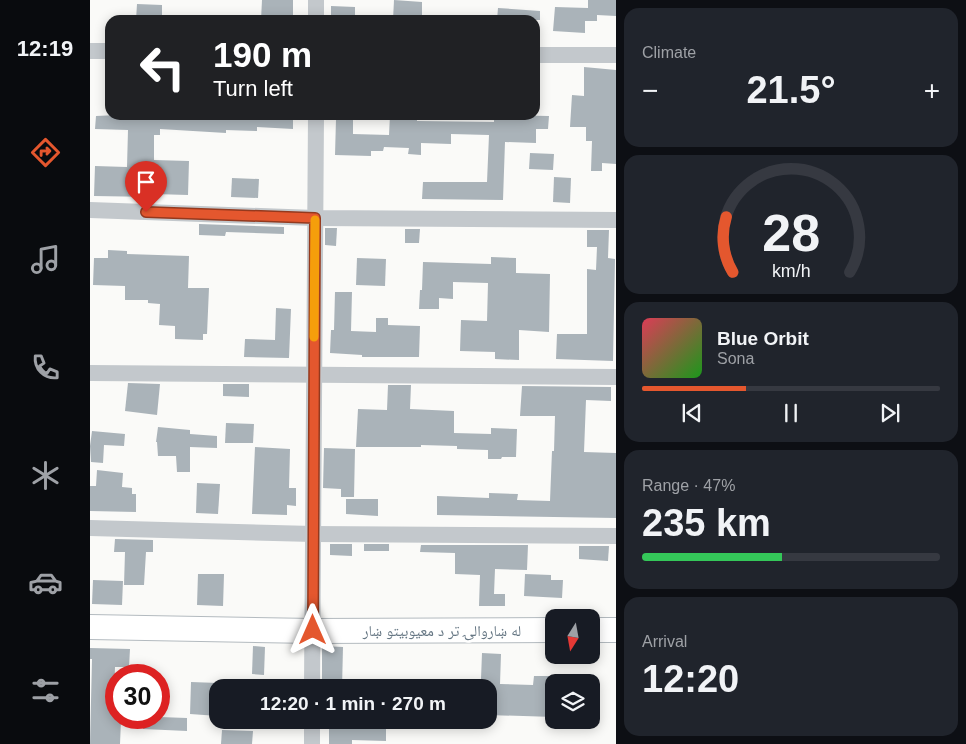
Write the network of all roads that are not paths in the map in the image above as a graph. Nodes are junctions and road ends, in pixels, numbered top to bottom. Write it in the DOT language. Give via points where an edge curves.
graph roads {
  1 [pos="316,0"];
  2 [pos="316,15"];
  3 [pos="90,51"];
  4 [pos="105,52"];
  5 [pos="540,55"];
  6 [pos="616,55"];
  7 [pos="316,120"];
  8 [pos="90,210"];
  9 [pos="315,218"];
  10 [pos="616,220"];
  11 [pos="90,373"];
  12 [pos="314,374"];
  13 [pos="616,377"];
  14 [pos="90,528"];
  15 [pos="313,534"];
  16 [pos="616,536"];
  17 [pos="90,627"];
  18 [pos="313,630"];
  19 [pos="545,630"];
  20 [pos="600,630"];
  21 [pos="616,630"];
  22 [pos="312,679"];
  23 [pos="312,729"];
  24 [pos="312,744"];
  1 -- 2 [label="street"];
  3 -- 4 [label="street"];
  5 -- 6 [label="street"];
  7 -- 9 [label="street"];
  8 -- 9 [label="street"];
  9 -- 10 [label="street"];
  9 -- 12 [label="street"];
  11 -- 12 [label="street"];
  12 -- 13 [label="street"];
  12 -- 15 [label="street"];
  14 -- 15 [label="street"];
  15 -- 16 [label="street"];
  15 -- 18 [label="street"];
  17 -- 18 [label="street, له ښاروالۍ تر د معیوبیتو ښار"];
  18 -- 19 [label="street, له ښاروالۍ تر د معیوبیتو ښار"];
  18 -- 22 [label="street"];
  20 -- 21 [label="street"];
  23 -- 24 [label="street"];
}
